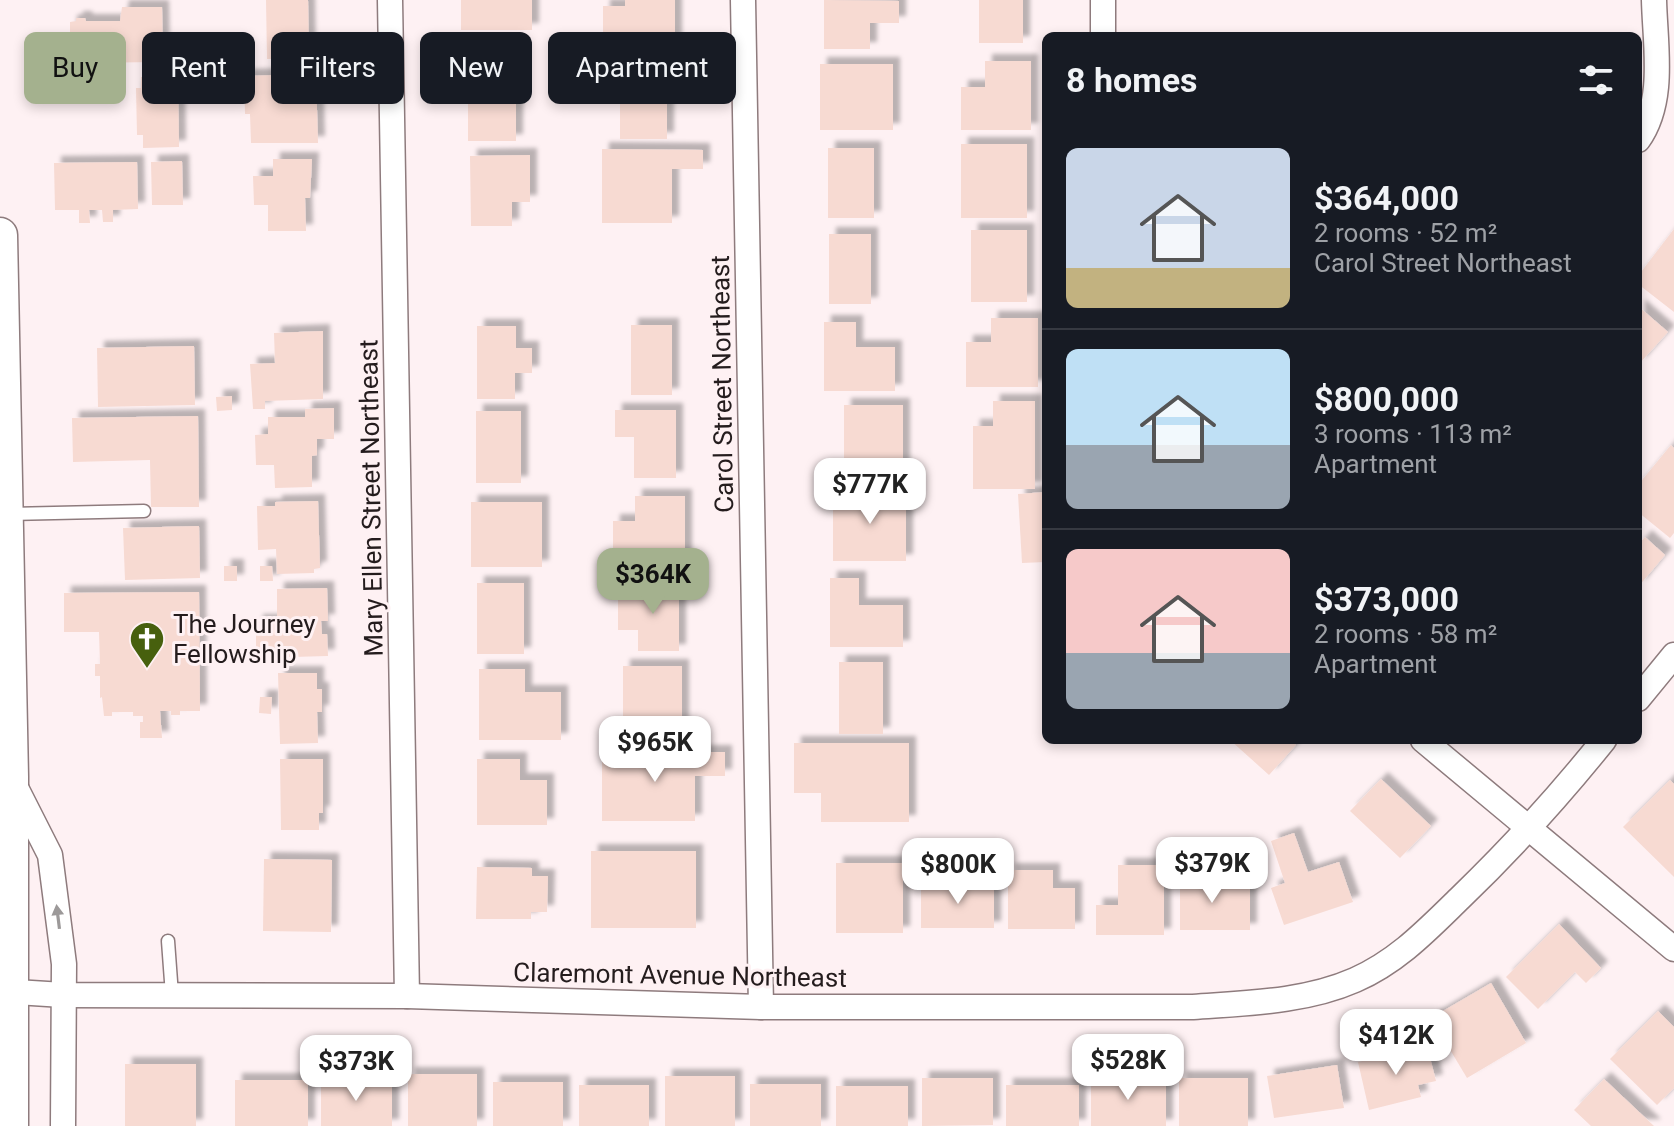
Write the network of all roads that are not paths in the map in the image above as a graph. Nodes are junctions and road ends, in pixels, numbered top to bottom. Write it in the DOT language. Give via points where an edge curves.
graph roads {
  1 [pos="390,0"];
  2 [pos="743,0"];
  3 [pos="1103,0"];
  4 [pos="1654,0"];
  5 [pos="1103,32"];
  6 [pos="1642,133"];
  7 [pos="0,235"];
  8 [pos="144,511"];
  9 [pos="5,515"];
  10 [pos="1674,655"];
  11 [pos="1642,694"];
  12 [pos="1428,744"];
  13 [pos="1601,744"];
  14 [pos="11,777"];
  15 [pos="1529,830"];
  16 [pos="168,941"];
  17 [pos="1674,949"];
  18 [pos="5,991"];
  19 [pos="63,995"];
  20 [pos="172,995"];
  21 [pos="407,996"];
  22 [pos="761,1007"];
  23 [pos="11,1126"];
  24 [pos="63,1126"];
  1 -- 21 [label="street, Mary Ellen Street Northeast"];
  2 -- 22 [label="street, Carol Street Northeast"];
  3 -- 5 [label="street"];
  4 -- 6 [label="street" via="1656,87 1652,115"];
  7 -- 9 [label="main road"];
  8 -- 9 [label="lane"];
  9 -- 14 [label="main road"];
  10 -- 11 [label="street"];
  12 -- 15 [label="street"];
  13 -- 15 [label="street, Claremont Avenue Northeast"];
  14 -- 18 [label="main road"];
  19 -- 14 [label="street, one-way" via="50,855"];
  15 -- 17 [label="street"];
  15 -- 22 [label="street, Claremont Avenue Northeast" via="1407,949 1322,992 1193,1007"];
  16 -- 20 [label="lane"];
  18 -- 19 [label="street, Claremont Avenue Northeast"];
  18 -- 23 [label="main road"];
  19 -- 20 [label="street, Claremont Avenue Northeast"];
  19 -- 24 [label="street"];
  20 -- 21 [label="street, Claremont Avenue Northeast"];
  21 -- 22 [label="street, Claremont Avenue Northeast"];
}
